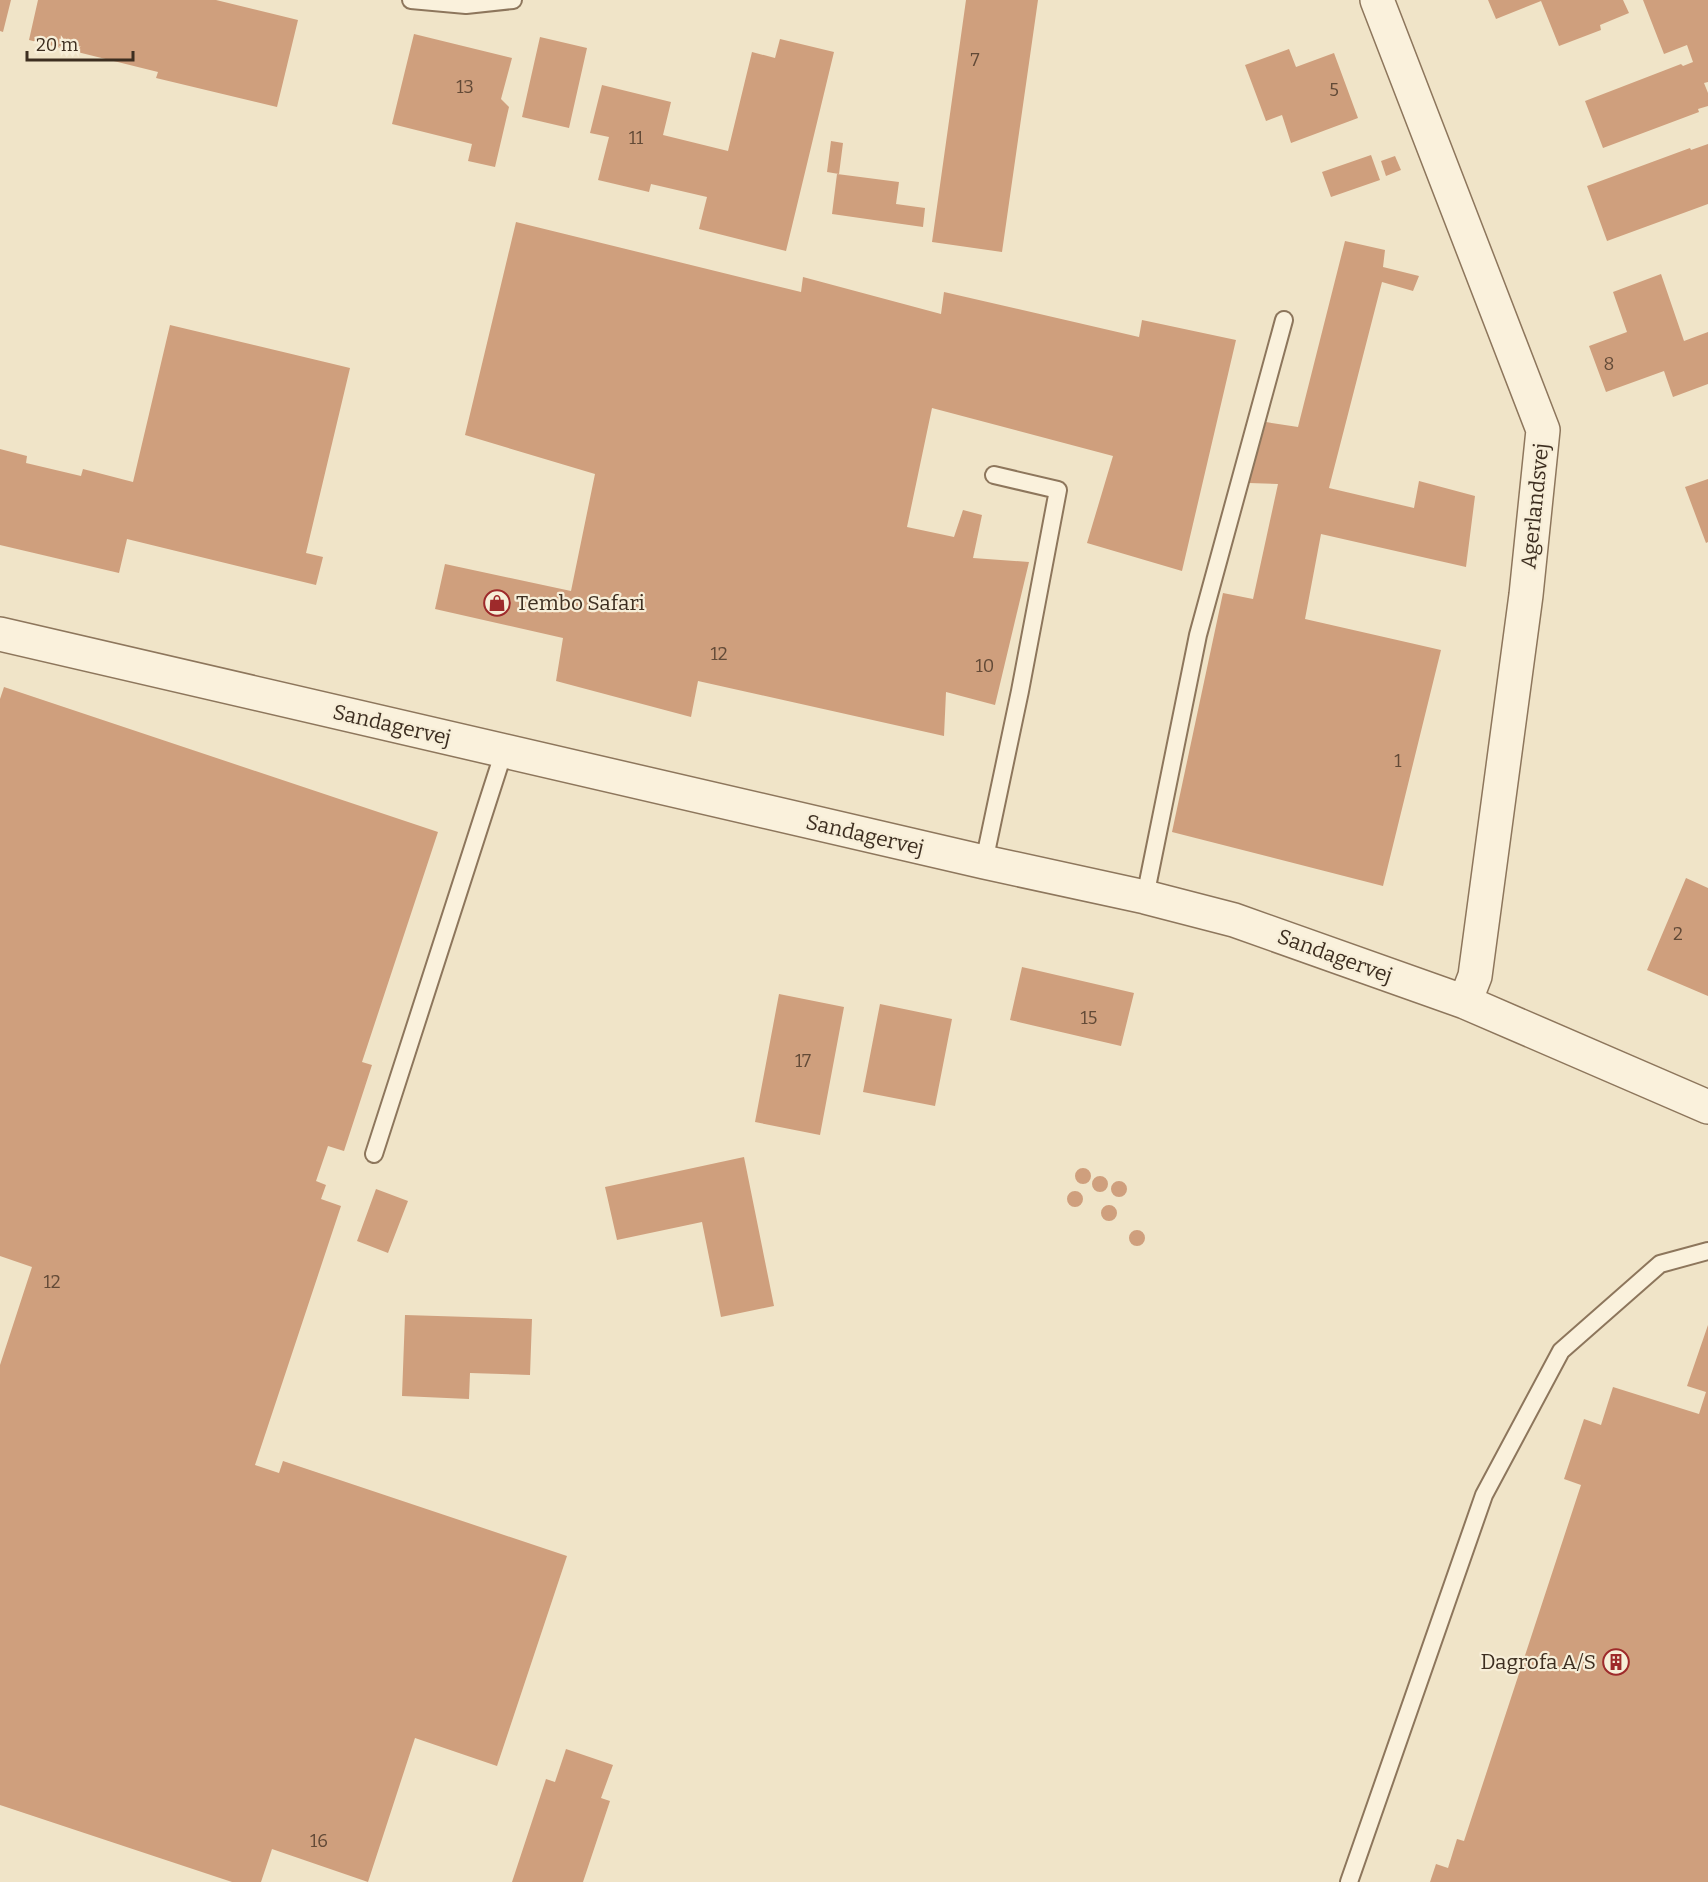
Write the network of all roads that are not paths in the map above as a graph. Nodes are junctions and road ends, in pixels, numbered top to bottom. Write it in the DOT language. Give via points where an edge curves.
graph roads {
  1 [pos="411,0"];
  2 [pos="513,0"];
  3 [pos="1377,0"];
  4 [pos="1284,320"];
  5 [pos="993,475"];
  6 [pos="0,634"];
  7 [pos="504,751"];
  8 [pos="984,862"];
  9 [pos="1145,897"];
  10 [pos="1465,1002"];
  11 [pos="1708,1107"];
  12 [pos="374,1154"];
  13 [pos="1708,1251"];
  14 [pos="1348,1882"];
  1 -- 2 [label="lane" via="465,5"];
  3 -- 10 [label="street, Agerlandsvej" via="1543,430 1526,595 1477,964"];
  4 -- 9 [label="lane" via="1198,635"];
  5 -- 8 [label="lane" via="1058,490"];
  6 -- 7 [label="street, Sandagervej"];
  7 -- 8 [label="street, Sandagervej"];
  7 -- 12 [label="lane"];
  8 -- 9 [label="street, Sandagervej"];
  9 -- 10 [label="street, Sandagervej" via="1234,920"];
  10 -- 11 [label="street, Sandagervej"];
  13 -- 14 [label="lane" via="1660,1264 1561,1351 1484,1495"];
}
